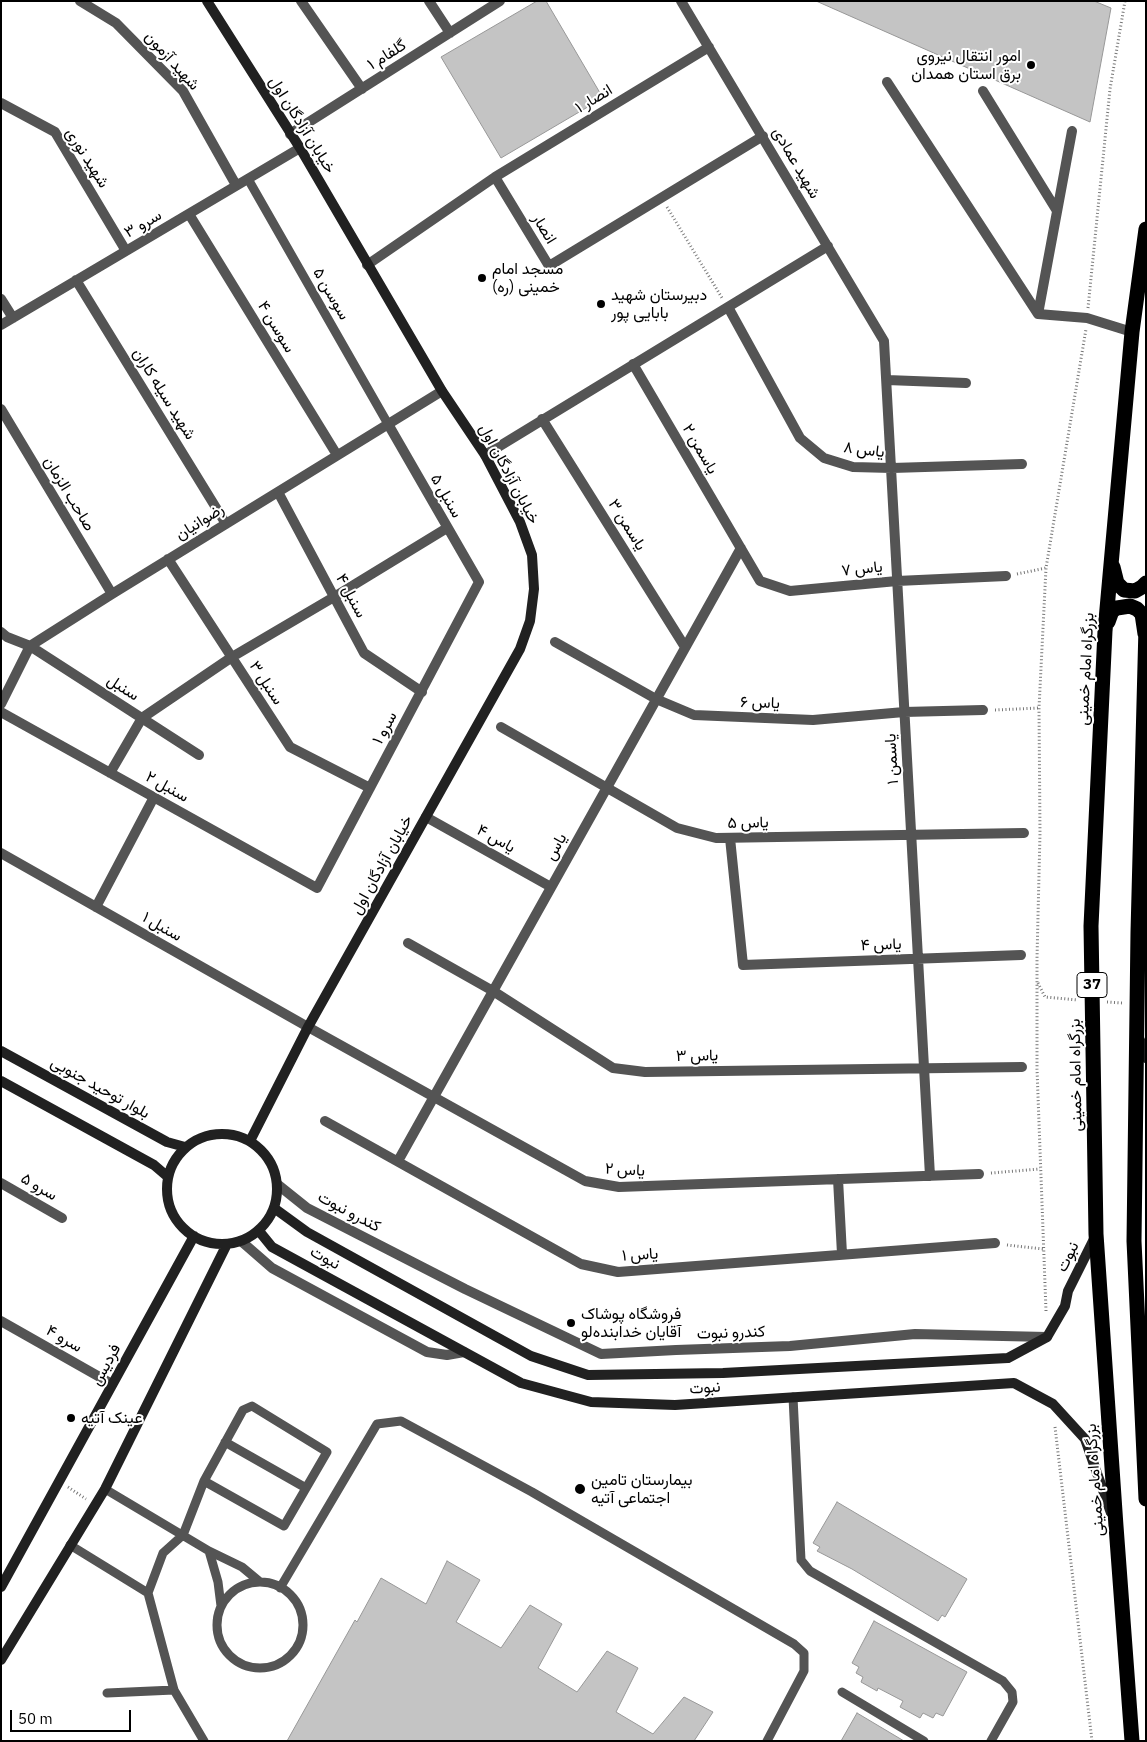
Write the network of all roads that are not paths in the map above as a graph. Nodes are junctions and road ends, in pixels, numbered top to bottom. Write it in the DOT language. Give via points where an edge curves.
graph roads {
  1 [pos="80,1"];
  2 [pos="207,1"];
  3 [pos="301,1"];
  4 [pos="429,1"];
  5 [pos="500,1"];
  6 [pos="682,1"];
  7 [pos="450,33"];
  8 [pos="709,47"];
  9 [pos="888,82"];
  10 [pos="362,88"];
  11 [pos="983,91"];
  12 [pos="1,103"];
  13 [pos="1072,131"];
  14 [pos="290,134"];
  15 [pos="763,136"];
  16 [pos="300,148"];
  17 [pos="495,177"];
  18 [pos="248,179"];
  19 [pos="236,186"];
  20 [pos="1057,211"];
  21 [pos="189,214"];
  22 [pos="1146,230"];
  23 [pos="828,246"];
  24 [pos="126,251"];
  25 [pos="367,265"];
  26 [pos="76,280"];
  27 [pos="1,299"];
  28 [pos="728,307"];
  29 [pos="1038,314"];
  30 [pos="13,318"];
  31 [pos="1,325"];
  32 [pos="1132,332"];
  33 [pos="884,341"];
  34 [pos="633,364"];
  35 [pos="887,380"];
  36 [pos="966,383"];
  37 [pos="442,390"];
  38 [pos="1,409"];
  39 [pos="542,420"];
  40 [pos="388,424"];
  41 [pos="337,455"];
  42 [pos="485,455"];
  43 [pos="1022,464"];
  44 [pos="892,468"];
  45 [pos="278,492"];
  46 [pos="226,524"];
  47 [pos="447,528"];
  48 [pos="741,548"];
  49 [pos="1112,556"];
  50 [pos="168,559"];
  51 [pos="1006,576"];
  52 [pos="897,581"];
  53 [pos="479,582"];
  54 [pos="1146,583"];
  55 [pos="112,594"];
  56 [pos="334,597"];
  57 [pos="1105,631"];
  58 [pos="1145,631"];
  59 [pos="1,632"];
  60 [pos="554,642"];
  61 [pos="30,646"];
  62 [pos="686,647"];
  63 [pos="232,657"];
  64 [pos="422,692"];
  65 [pos="656,699"];
  66 [pos="1,704"];
  67 [pos="983,710"];
  68 [pos="1,712"];
  69 [pos="904,712"];
  70 [pos="142,718"];
  71 [pos="501,727"];
  72 [pos="200,755"];
  73 [pos="110,773"];
  74 [pos="370,788"];
  75 [pos="606,789"];
  76 [pos="154,797"];
  77 [pos="426,817"];
  78 [pos="1024,833"];
  79 [pos="911,836"];
  80 [pos="730,838"];
  81 [pos="1,853"];
  82 [pos="551,887"];
  83 [pos="317,888"];
  84 [pos="96,907"];
  85 [pos="408,943"];
  86 [pos="1021,955"];
  87 [pos="918,958"];
  88 [pos="493,991"];
  89 [pos="308,1027"];
  90 [pos="1137,1029"];
  91 [pos="1,1051"];
  92 [pos="1146,1058"];
  93 [pos="1022,1067"];
  94 [pos="924,1069"];
  95 [pos="1,1081"];
  96 [pos="433,1097"];
  97 [pos="325,1121"];
  98 [pos="250,1141"];
  99 [pos="185,1147"];
  100 [pos="398,1161"];
  101 [pos="979,1174"];
  102 [pos="930,1176"];
  103 [pos="168,1177"];
  104 [pos="838,1179"];
  105 [pos="1,1183"];
  106 [pos="277,1184"];
  107 [pos="274,1208"];
  108 [pos="62,1218"];
  109 [pos="259,1231"];
  110 [pos="1096,1234"];
  111 [pos="194,1236"];
  112 [pos="241,1241"];
  113 [pos="995,1243"];
  114 [pos="227,1244"];
  115 [pos="842,1254"];
  116 [pos="1,1321"];
  117 [pos="1047,1337"];
  118 [pos="464,1352"];
  119 [pos="112,1384"];
  120 [pos="793,1397"];
  121 [pos="226,1442"];
  122 [pos="204,1481"];
  123 [pos="306,1488"];
  124 [pos="105,1489"];
  125 [pos="1146,1499"];
  126 [pos="1116,1526"];
  127 [pos="183,1535"];
  128 [pos="70,1545"];
  129 [pos="209,1551"];
  130 [pos="260,1582"];
  131 [pos="1,1587"];
  132 [pos="280,1588"];
  133 [pos="148,1593"];
  134 [pos="221,1606"];
  135 [pos="1,1660"];
  136 [pos="174,1690"];
  137 [pos="842,1692"];
  138 [pos="107,1693"];
  139 [pos="204,1741"];
  140 [pos="767,1741"];
  141 [pos="924,1741"];
  142 [pos="992,1741"];
  143 [pos="1132,1741"];
  1 -- 19 [label="street, شهید آزمون" via="116,23 183,91"];
  2 -- 14 [label="main road, خیابان آزادگان اول"];
  3 -- 10 [label="street"];
  4 -- 7 [label="street"];
  5 -- 7 [label="street, گلفام ۱"];
  6 -- 8 [label="street, شهید عمادی"];
  7 -- 10 [label="street, گلفام ۱"];
  8 -- 15 [label="street, شهید عمادی"];
  8 -- 17 [label="street, انصار ۱"];
  9 -- 29 [label="street"];
  10 -- 14 [label="street, گلفام ۱"];
  11 -- 20 [label="street"];
  12 -- 24 [label="street, شهید نوری" via="55,132"];
  13 -- 20 [label="street"];
  14 -- 16 [label="main road, خیابان آزادگان اول"];
  15 -- 17 [label="street, انصار" via="549,266"];
  15 -- 23 [label="street, شهید عمادی"];
  16 -- 18 [label="street, سرو ۳"];
  16 -- 25 [label="main road, خیابان آزادگان اول"];
  17 -- 25 [label="street"];
  18 -- 19 [label="street, سرو ۳"];
  18 -- 40 [label="lane, سوسن ۵"];
  19 -- 21 [label="street, سرو ۳"];
  20 -- 29 [label="street"];
  21 -- 24 [label="street, سرو ۳"];
  21 -- 41 [label="street, سوسن ۴"];
  22 -- 32 [label="highway, بزرگراه امام خمینی / 37"];
  23 -- 28 [label="street"];
  23 -- 33 [label="street, شهید عمادی"];
  24 -- 26 [label="street, سرو ۳"];
  25 -- 37 [label="main road, خیابان آزادگان اول"];
  26 -- 30 [label="street, سرو ۳"];
  26 -- 46 [label="street, شهید سیله کاران"];
  27 -- 30 [label="street"];
  28 -- 34 [label="street"];
  28 -- 44 [label="street, یاس ۸" via="800,438 824,458 853,467"];
  29 -- 32 [label="street" via="1087,318"];
  30 -- 31 [label="street, سرو ۳"];
  32 -- 49 [label="highway, بزرگراه امام خمینی / 37"];
  33 -- 35 [label="street, یاسمن ۱"];
  34 -- 39 [label="street"];
  34 -- 48 [label="street, یاسمن ۲"];
  35 -- 36 [label="street"];
  35 -- 44 [label="street, یاسمن ۱"];
  37 -- 40 [label="street, رضوانیان"];
  37 -- 42 [label="main road, خیابان آزادگان اول"];
  38 -- 55 [label="street, صاحب الزمان"];
  39 -- 42 [label="street"];
  39 -- 62 [label="street, یاسمن ۳"];
  40 -- 41 [label="street, رضوانیان"];
  40 -- 47 [label="street, سنبل ۵"];
  41 -- 45 [label="street, رضوانیان"];
  42 -- 77 [label="main road, خیابان آزادگان اول" via="520,522 532,555 534,589 530,621 520,649"];
  43 -- 44 [label="street, یاس ۸"];
  44 -- 52 [label="street, یاسمن ۱"];
  45 -- 46 [label="street, رضوانیان"];
  45 -- 56 [label="street, سنبل ۴"];
  46 -- 50 [label="street, رضوانیان"];
  47 -- 53 [label="street, سنبل ۵"];
  47 -- 56 [label="street"];
  48 -- 52 [label="street, یاس ۷" via="760,581 790,591"];
  48 -- 62 [label="street, یاس"];
  49 -- 54 [label="highway" via="1114,577 1120,587 1135,591"];
  49 -- 57 [label="highway, بزرگراه امام خمینی / 37"];
  50 -- 55 [label="street, رضوانیان"];
  50 -- 63 [label="street, سنبل ۳"];
  51 -- 52 [label="street, یاس ۷"];
  52 -- 69 [label="street, یاسمن ۱"];
  53 -- 64 [label="street, سرو ۱"];
  55 -- 61 [label="street, رضوانیان"];
  56 -- 63 [label="street"];
  56 -- 64 [label="street, سنبل ۴" via="364,653"];
  57 -- 58 [label="highway" via="1112,611 1130,606 1142,614"];
  57 -- 110 [label="highway, بزرگراه امام خمینی / 37" via="1091,926"];
  58 -- 90 [label="highway"];
  59 -- 61 [label="street, سنبل"];
  60 -- 65 [label="street, یاس ۶"];
  61 -- 66 [label="street"];
  61 -- 70 [label="street, سنبل"];
  62 -- 65 [label="street, یاس"];
  63 -- 70 [label="street"];
  63 -- 74 [label="street, سنبل ۳" via="290,747"];
  64 -- 74 [label="street, سرو ۱"];
  65 -- 69 [label="street, یاس ۶" via="694,716 813,720"];
  65 -- 75 [label="street, یاس"];
  67 -- 69 [label="street, یاس ۶"];
  68 -- 73 [label="street, سنبل ۲"];
  69 -- 79 [label="street, یاسمن ۱"];
  70 -- 72 [label="street, سنبل"];
  70 -- 73 [label="street"];
  71 -- 75 [label="street, یاس ۵"];
  73 -- 76 [label="street, سنبل ۲"];
  74 -- 83 [label="street, سرو ۱"];
  75 -- 80 [label="street, یاس ۵" via="677,828 716,838"];
  75 -- 82 [label="street, یاس"];
  76 -- 83 [label="street, سنبل ۲"];
  76 -- 84 [label="street"];
  77 -- 82 [label="street, یاس ۴"];
  77 -- 89 [label="main road, خیابان آزادگان اول"];
  78 -- 79 [label="street, یاس ۵"];
  79 -- 80 [label="street, یاس ۵"];
  79 -- 87 [label="street, یاسمن ۱"];
  80 -- 87 [label="street, یاس ۴" via="743,965"];
  81 -- 84 [label="street, سنبل ۱"];
  82 -- 88 [label="street, یاس"];
  84 -- 89 [label="street, سنبل ۱"];
  85 -- 88 [label="street, یاس ۳"];
  86 -- 87 [label="street, یاس ۴"];
  87 -- 94 [label="street, یاسمن ۱"];
  88 -- 94 [label="street, یاس ۳" via="613,1068 645,1072"];
  88 -- 96 [label="street, یاس"];
  89 -- 96 [label="street, یاس ۲"];
  89 -- 98 [label="main road, خیابان آزادگان اول"];
  90 -- 92 [label="main road"];
  90 -- 125 [label="highway" via="1134,1241"];
  91 -- 99 [label="main road, بلوار توحید جنوبی" via="167,1142"];
  93 -- 94 [label="street, یاس ۳"];
  94 -- 102 [label="street, یاسمن ۱"];
  95 -- 103 [label="main road" via="154,1165"];
  96 -- 100 [label="street, یاس"];
  96 -- 104 [label="street, یاس ۲" via="585,1181 619,1187"];
  97 -- 100 [label="street, یاس ۱"];
  98 -- 99 [label="main road" via="234,1135 217,1134 200,1138"];
  98 -- 106 [label="main road" via="264,1152 273,1167"];
  99 -- 103 [label="main road" via="174,1160"];
  100 -- 115 [label="street, یاس ۱" via="581,1264 618,1272"];
  101 -- 102 [label="street, یاس ۲"];
  102 -- 104 [label="street, یاس ۲"];
  103 -- 111 [label="main road" via="171,1211 180,1226"];
  104 -- 115 [label="street"];
  105 -- 108 [label="street, سرو ۵"];
  106 -- 107 [label="main road"];
  106 -- 117 [label="street, کندرو نبوت" via="307,1208 601,1354 790,1346 915,1334"];
  107 -- 109 [label="main road"];
  107 -- 117 [label="main road, نبوت" via="307,1232 531,1356 588,1376 723,1373 1008,1358"];
  109 -- 112 [label="main road"];
  109 -- 118 [label="main road, نبوت" via="272,1247"];
  110 -- 117 [label="main road, نبوت" via="1068,1291 1065,1306"];
  110 -- 126 [label="highway, بزرگراه امام خمینی / 37"];
  111 -- 114 [label="main road" via="210,1243"];
  111 -- 119 [label="main road, فردیس"];
  112 -- 114 [label="main road"];
  112 -- 118 [label="street" via="272,1268 427,1352 447,1355"];
  113 -- 115 [label="street, یاس ۱"];
  114 -- 124 [label="main road"];
  116 -- 119 [label="street, سرو ۴"];
  118 -- 120 [label="main road, نبوت" via="521,1383 591,1402 675,1405"];
  119 -- 131 [label="main road, فردیس"];
  120 -- 126 [label="main road, نبوت" via="1014,1383 1053,1404 1085,1439"];
  120 -- 142 [label="lane" via="801,1560 810,1571 1003,1681 1012,1692 1014,1702"];
  121 -- 122 [label="lane"];
  121 -- 123 [label="lane"];
  121 -- 123 [label="lane" via="243,1410 252,1406 327,1452"];
  122 -- 123 [label="lane" via="284,1526"];
  122 -- 127 [label="lane"];
  124 -- 127 [label="lane"];
  124 -- 128 [label="main road"];
  126 -- 143 [label="highway, بزرگراه امام خمینی / 37"];
  127 -- 129 [label="lane"];
  127 -- 133 [label="lane" via="163,1553"];
  128 -- 133 [label="lane"];
  128 -- 135 [label="main road"];
  129 -- 130 [label="lane" via="242,1568"];
  129 -- 134 [label="lane"];
  130 -- 132 [label="lane"];
  130 -- 134 [label="lane" via="244,1585"];
  132 -- 134 [label="lane" via="289,1593 298,1606 303,1621 302,1637 295,1651 283,1662 269,1667 253,1668 226,1652 217,1622"];
  132 -- 140 [label="lane" via="377,1424 401,1421 532,1492 794,1644 804,1653 804,1671"];
  133 -- 136 [label="lane"];
  136 -- 138 [label="lane"];
  136 -- 139 [label="lane"];
  137 -- 141 [label="lane"];
}
